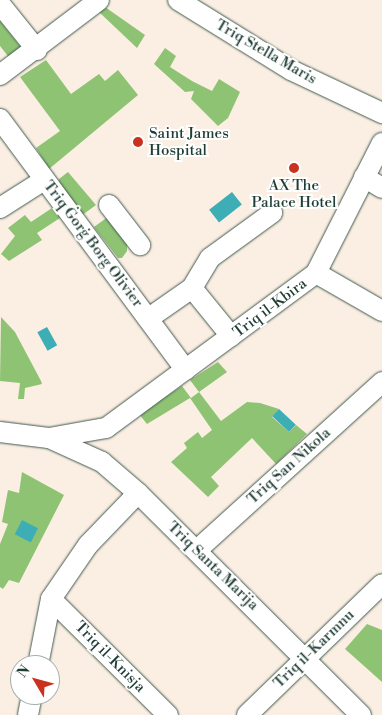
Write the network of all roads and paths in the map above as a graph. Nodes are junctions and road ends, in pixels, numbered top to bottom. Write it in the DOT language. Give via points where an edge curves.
graph roads {
  1 [pos="99,0"];
  2 [pos="178,0"];
  3 [pos="0,4"];
  4 [pos="37,50"];
  5 [pos="0,75"];
  6 [pos="382,113"];
  7 [pos="0,119"];
  8 [pos="382,143"];
  9 [pos="364,177"];
  10 [pos="44,180"];
  11 [pos="382,188"];
  12 [pos="109,205"];
  13 [pos="0,208"];
  14 [pos="272,213"];
  15 [pos="140,245"];
  16 [pos="316,273"];
  17 [pos="192,288"];
  18 [pos="382,311"];
  19 [pos="150,318"];
  20 [pos="231,336"];
  21 [pos="186,370"];
  22 [pos="382,382"];
  23 [pos="106,428"];
  24 [pos="0,432"];
  25 [pos="49,438"];
  26 [pos="102,462"];
  27 [pos="138,493"];
  28 [pos="196,550"];
  29 [pos="380,588"];
  30 [pos="51,599"];
  31 [pos="40,655"];
  32 [pos="306,657"];
  33 [pos="168,715"];
  34 [pos="247,715"];
  35 [pos="361,715"];
  1 -- 4 [label="street"];
  2 -- 6 [label="street, Triq Stella Maris" via="291,70"];
  3 -- 4 [label="street"];
  4 -- 5 [label="street"];
  7 -- 10 [label="street, Triq Ġorġ Borg Olivier"];
  8 -- 9 [label="street, Triq il-Kbira"];
  9 -- 11 [label="street"];
  9 -- 16 [label="street, Triq il-Kbira"];
  10 -- 13 [label="street"];
  10 -- 19 [label="street, Triq Ġorġ Borg Olivier"];
  12 -- 15 [label="street"];
  14 -- 17 [label="street" via="210,258"];
  16 -- 18 [label="street"];
  16 -- 20 [label="street, Triq il-Kbira"];
  17 -- 19 [label="street"];
  17 -- 20 [label="street"];
  19 -- 21 [label="street, Triq Ġorġ Borg Olivier"];
  20 -- 21 [label="street, Triq il-Kbira"];
  21 -- 23 [label="street, Triq il-Kbira"];
  22 -- 28 [label="street, Triq San Nikola"];
  23 -- 25 [label="street, Triq il-Kbira"];
  23 -- 26 [label="street" via="99,443"];
  24 -- 25 [label="street"];
  25 -- 26 [label="street, Triq Santa Marija"];
  26 -- 27 [label="street, Triq Santa Marija"];
  27 -- 28 [label="street, Triq Santa Marija"];
  27 -- 30 [label="street" via="88,545"];
  28 -- 32 [label="street, Triq Santa Marija"];
  29 -- 32 [label="street, Triq il-Karmnu"];
  30 -- 31 [label="street"];
  30 -- 33 [label="street, Triq il-Knisja"];
  32 -- 34 [label="street, Triq il-Karmnu"];
  32 -- 35 [label="street, Triq Santa Marija"];
}
